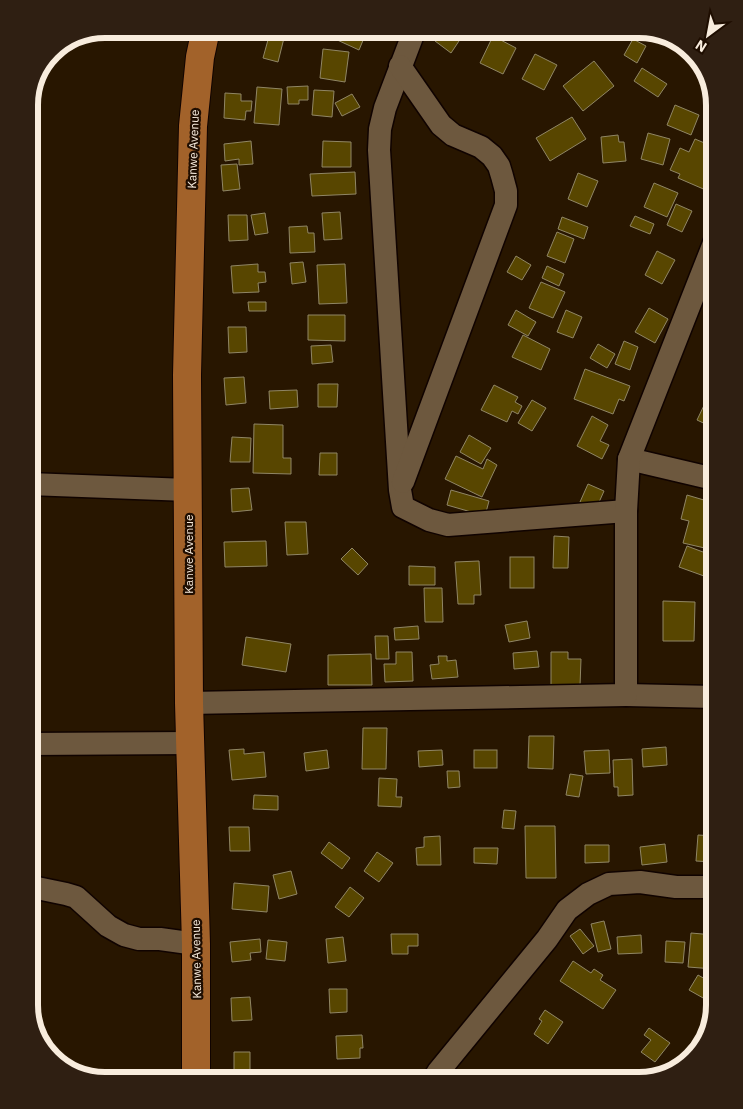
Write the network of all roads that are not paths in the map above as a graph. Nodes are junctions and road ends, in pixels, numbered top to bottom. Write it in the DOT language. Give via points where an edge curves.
graph roads {
  1 [pos="204,38"];
  2 [pos="411,38"];
  3 [pos="400,66"];
  4 [pos="706,278"];
  5 [pos="629,460"];
  6 [pos="706,477"];
  7 [pos="38,484"];
  8 [pos="188,490"];
  9 [pos="400,490"];
  10 [pos="626,511"];
  11 [pos="626,695"];
  12 [pos="706,697"];
  13 [pos="189,703"];
  14 [pos="190,743"];
  15 [pos="38,744"];
  16 [pos="706,887"];
  17 [pos="38,888"];
  18 [pos="196,944"];
  19 [pos="196,1071"];
  20 [pos="438,1072"];
  1 -- 8 [label="main road, Kanwe Avenue" via="193,126 187,365"];
  2 -- 3 [label="street"];
  3 -- 9 [label="street" via="380,129 380,150"];
  3 -- 9 [label="street" via="441,125 492,156 499,166 506,192 506,205"];
  4 -- 5 [label="street"];
  5 -- 6 [label="street"];
  5 -- 10 [label="street"];
  7 -- 8 [label="street"];
  8 -- 13 [label="main road, Kanwe Avenue"];
  9 -- 10 [label="street" via="403,507 448,525"];
  10 -- 11 [label="street"];
  11 -- 12 [label="street"];
  11 -- 13 [label="street"];
  13 -- 14 [label="main road, Kanwe Avenue"];
  14 -- 15 [label="street"];
  14 -- 18 [label="main road, Kanwe Avenue"];
  16 -- 20 [label="street" via="640,882 609,884 588,894 567,910"];
  17 -- 18 [label="street" via="76,897 108,926 124,935"];
  18 -- 19 [label="main road, Kanwe Avenue"];
}
